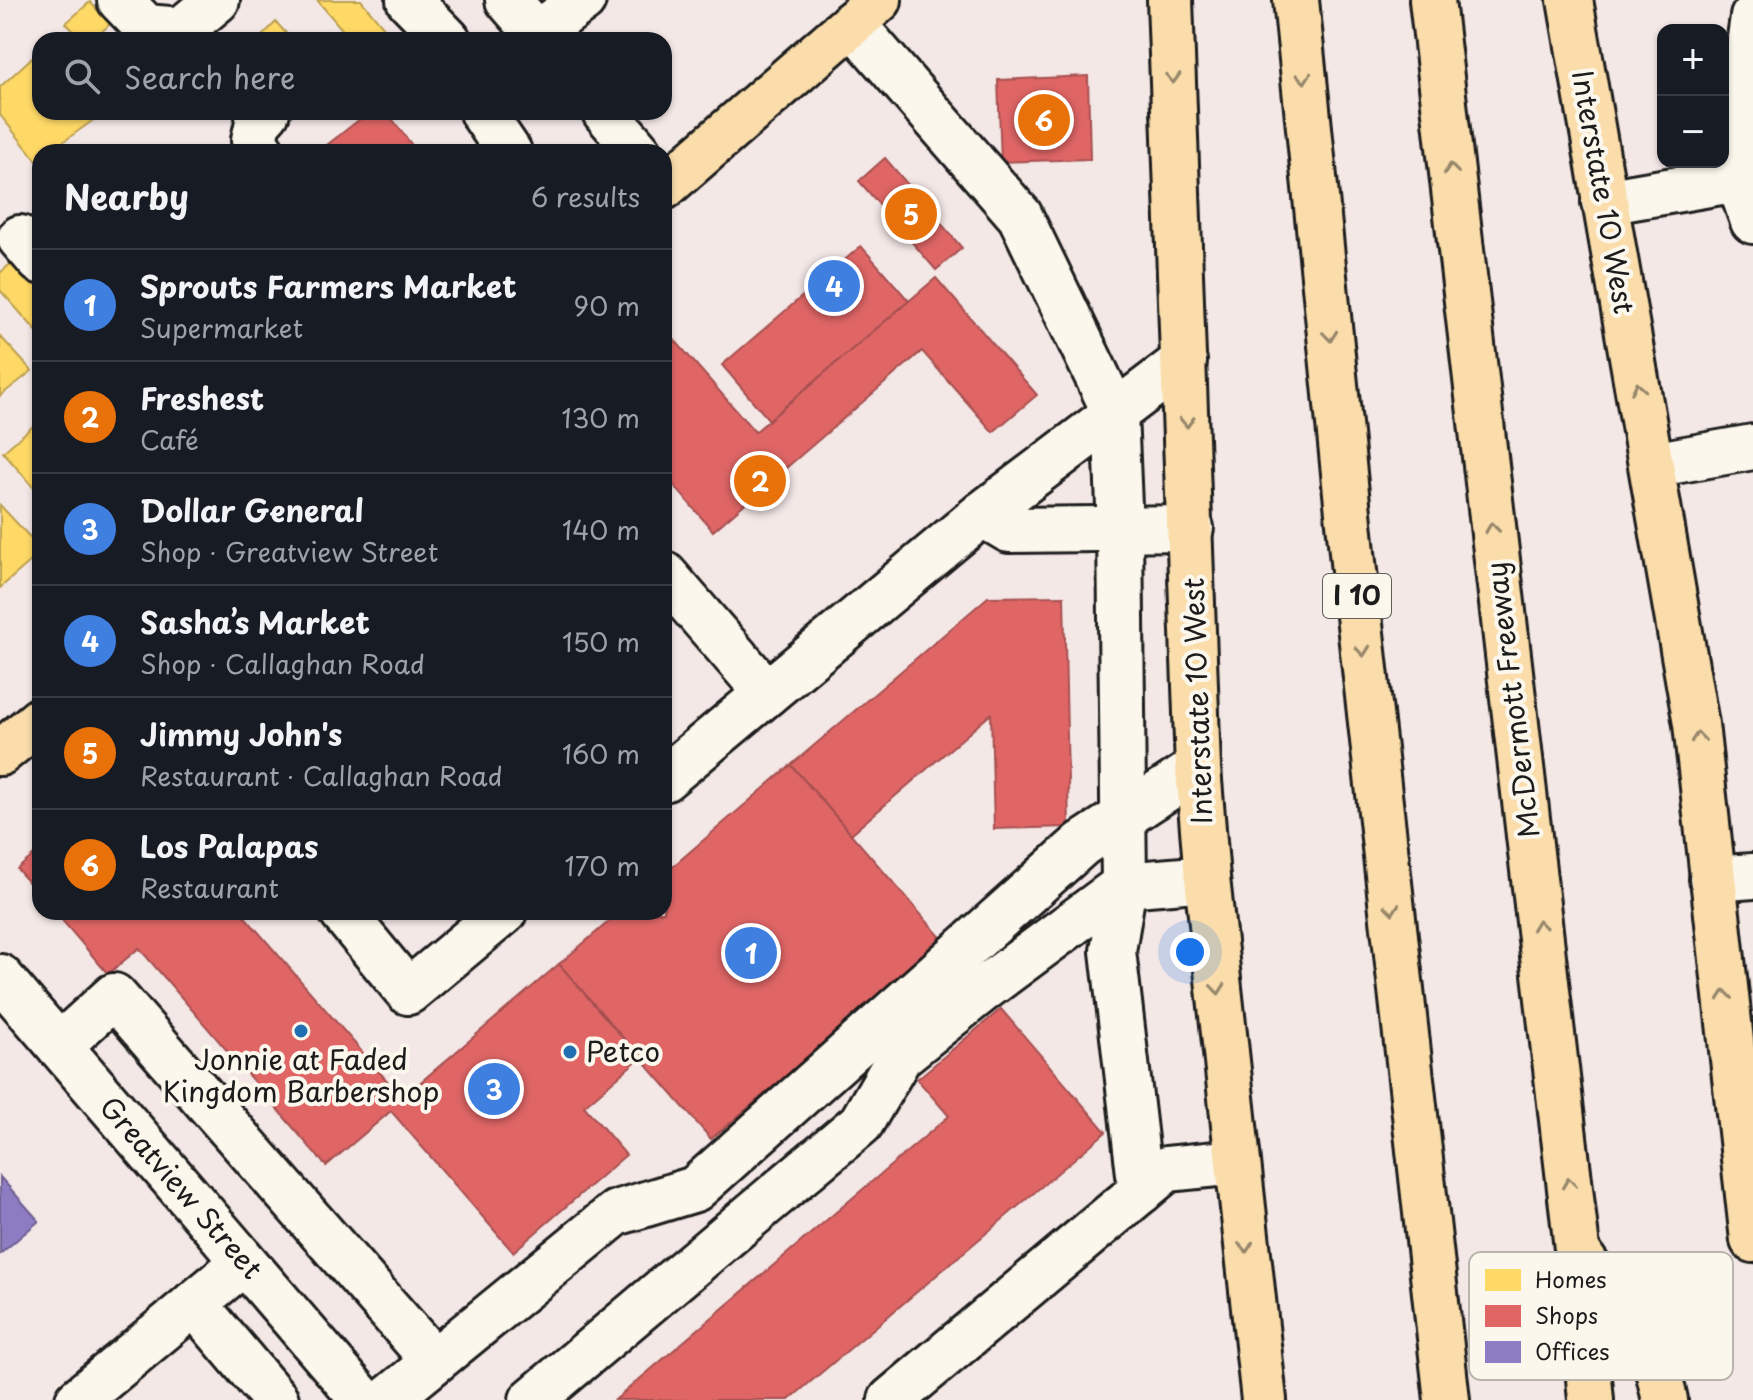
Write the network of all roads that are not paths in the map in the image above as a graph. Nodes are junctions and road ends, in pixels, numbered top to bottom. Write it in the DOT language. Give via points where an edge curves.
graph roads {
  1 [pos="120,0"];
  2 [pos="217,0"];
  3 [pos="508,0"];
  4 [pos="583,0"];
  5 [pos="1170,0"];
  6 [pos="1296,0"];
  7 [pos="1432,0"];
  8 [pos="1570,0"];
  9 [pos="868,7"];
  10 [pos="1753,17"];
  11 [pos="536,32"];
  12 [pos="546,32"];
  13 [pos="260,120"];
  14 [pos="612,120"];
  15 [pos="257,144"];
  16 [pos="632,144"];
  17 [pos="672,165"];
  18 [pos="1738,179"];
  19 [pos="1604,202"];
  20 [pos="1753,221"];
  21 [pos="1184,361"];
  22 [pos="1115,413"];
  23 [pos="1753,447"];
  24 [pos="1652,465"];
  25 [pos="982,514"];
  26 [pos="1191,528"];
  27 [pos="1120,529"];
  28 [pos="672,583"];
  29 [pos="767,693"];
  30 [pos="32,727"];
  31 [pos="0,753"];
  32 [pos="1198,768"];
  33 [pos="672,772"];
  34 [pos="1123,818"];
  35 [pos="1733,877"];
  36 [pos="1207,878"];
  37 [pos="1124,885"];
  38 [pos="349,920"];
  39 [pos="494,920"];
  40 [pos="0,977"];
  41 [pos="59,1046"];
  42 [pos="1237,1162"];
  43 [pos="1424,1190"];
  44 [pos="1141,1191"];
  45 [pos="1753,1240"];
  46 [pos="1577,1249"];
  47 [pos="1577,1252"];
  48 [pos="1579,1252"];
  49 [pos="244,1262"];
  50 [pos="194,1303"];
  51 [pos="434,1361"];
  52 [pos="1589,1380"];
  53 [pos="1660,1380"];
  54 [pos="78,1400"];
  55 [pos="276,1400"];
  56 [pos="363,1400"];
  57 [pos="387,1400"];
  58 [pos="532,1400"];
  59 [pos="891,1400"];
  60 [pos="1264,1400"];
  61 [pos="1429,1400"];
  62 [pos="1447,1400"];
  63 [pos="1591,1400"];
  64 [pos="1665,1400"];
  1 -- 2 [label="street" via="146,27 181,30"];
  3 -- 11 [label="street"];
  4 -- 12 [label="street"];
  5 -- 21 [label="main road, Interstate 10 West, one-way"];
  6 -- 43 [label="main road, I 10, one-way"];
  46 -- 7 [label="main road, McDermott Freeway, one-way"];
  8 -- 19 [label="main road, Interstate 10 West"];
  9 -- 17 [label="main road"];
  9 -- 22 [label="street" via="1020,216"];
  10 -- 18 [label="street" via="1735,143"];
  13 -- 15 [label="street"];
  14 -- 16 [label="street"];
  18 -- 19 [label="street"];
  18 -- 20 [label="street"];
  24 -- 19 [label="main road, Interstate 10 West, one-way"];
  21 -- 22 [label="street"];
  21 -- 26 [label="main road, Interstate 10 West, one-way"];
  22 -- 25 [label="street"];
  22 -- 27 [label="street"];
  23 -- 24 [label="street"];
  35 -- 24 [label="main road, Interstate 10 West, one-way" via="1696,724"];
  25 -- 27 [label="street" via="1009,530"];
  25 -- 29 [label="street"];
  26 -- 27 [label="street"];
  26 -- 32 [label="main road, Interstate 10 West"];
  27 -- 34 [label="street"];
  28 -- 29 [label="street"];
  29 -- 33 [label="street"];
  30 -- 31 [label="main road"];
  32 -- 34 [label="street"];
  32 -- 36 [label="main road, Interstate 10 West"];
  34 -- 37 [label="street"];
  34 -- 51 [label="street" via="1082,844 695,1189 616,1213"];
  45 -- 35 [label="main road, Interstate 10 West, one-way"];
  36 -- 37 [label="street"];
  36 -- 42 [label="main road, Interstate 10 West, one-way"];
  37 -- 44 [label="street" via="1113,951"];
  37 -- 58 [label="street" via="900,1056 861,1123"];
  38 -- 39 [label="street" via="408,992"];
  40 -- 41 [label="street, Greatview Street"];
  41 -- 49 [label="street, Greatview Street"];
  41 -- 51 [label="street" via="114,996"];
  42 -- 44 [label="street" via="1167,1169"];
  42 -- 60 [label="main road, Interstate 10 West, one-way"];
  43 -- 61 [label="main road"];
  43 -- 62 [label="main road, I 10"];
  44 -- 59 [label="street"];
  46 -- 47 [label="main road, McDermott Freeway"];
  46 -- 48 [label="main road"];
  49 -- 50 [label="street"];
  49 -- 56 [label="street, Greatview Street"];
  50 -- 54 [label="street"];
  50 -- 55 [label="street"];
  51 -- 57 [label="street"];
  52 -- 63 [label="main road, McDermott Freeway"];
  53 -- 64 [label="main road"];
}
